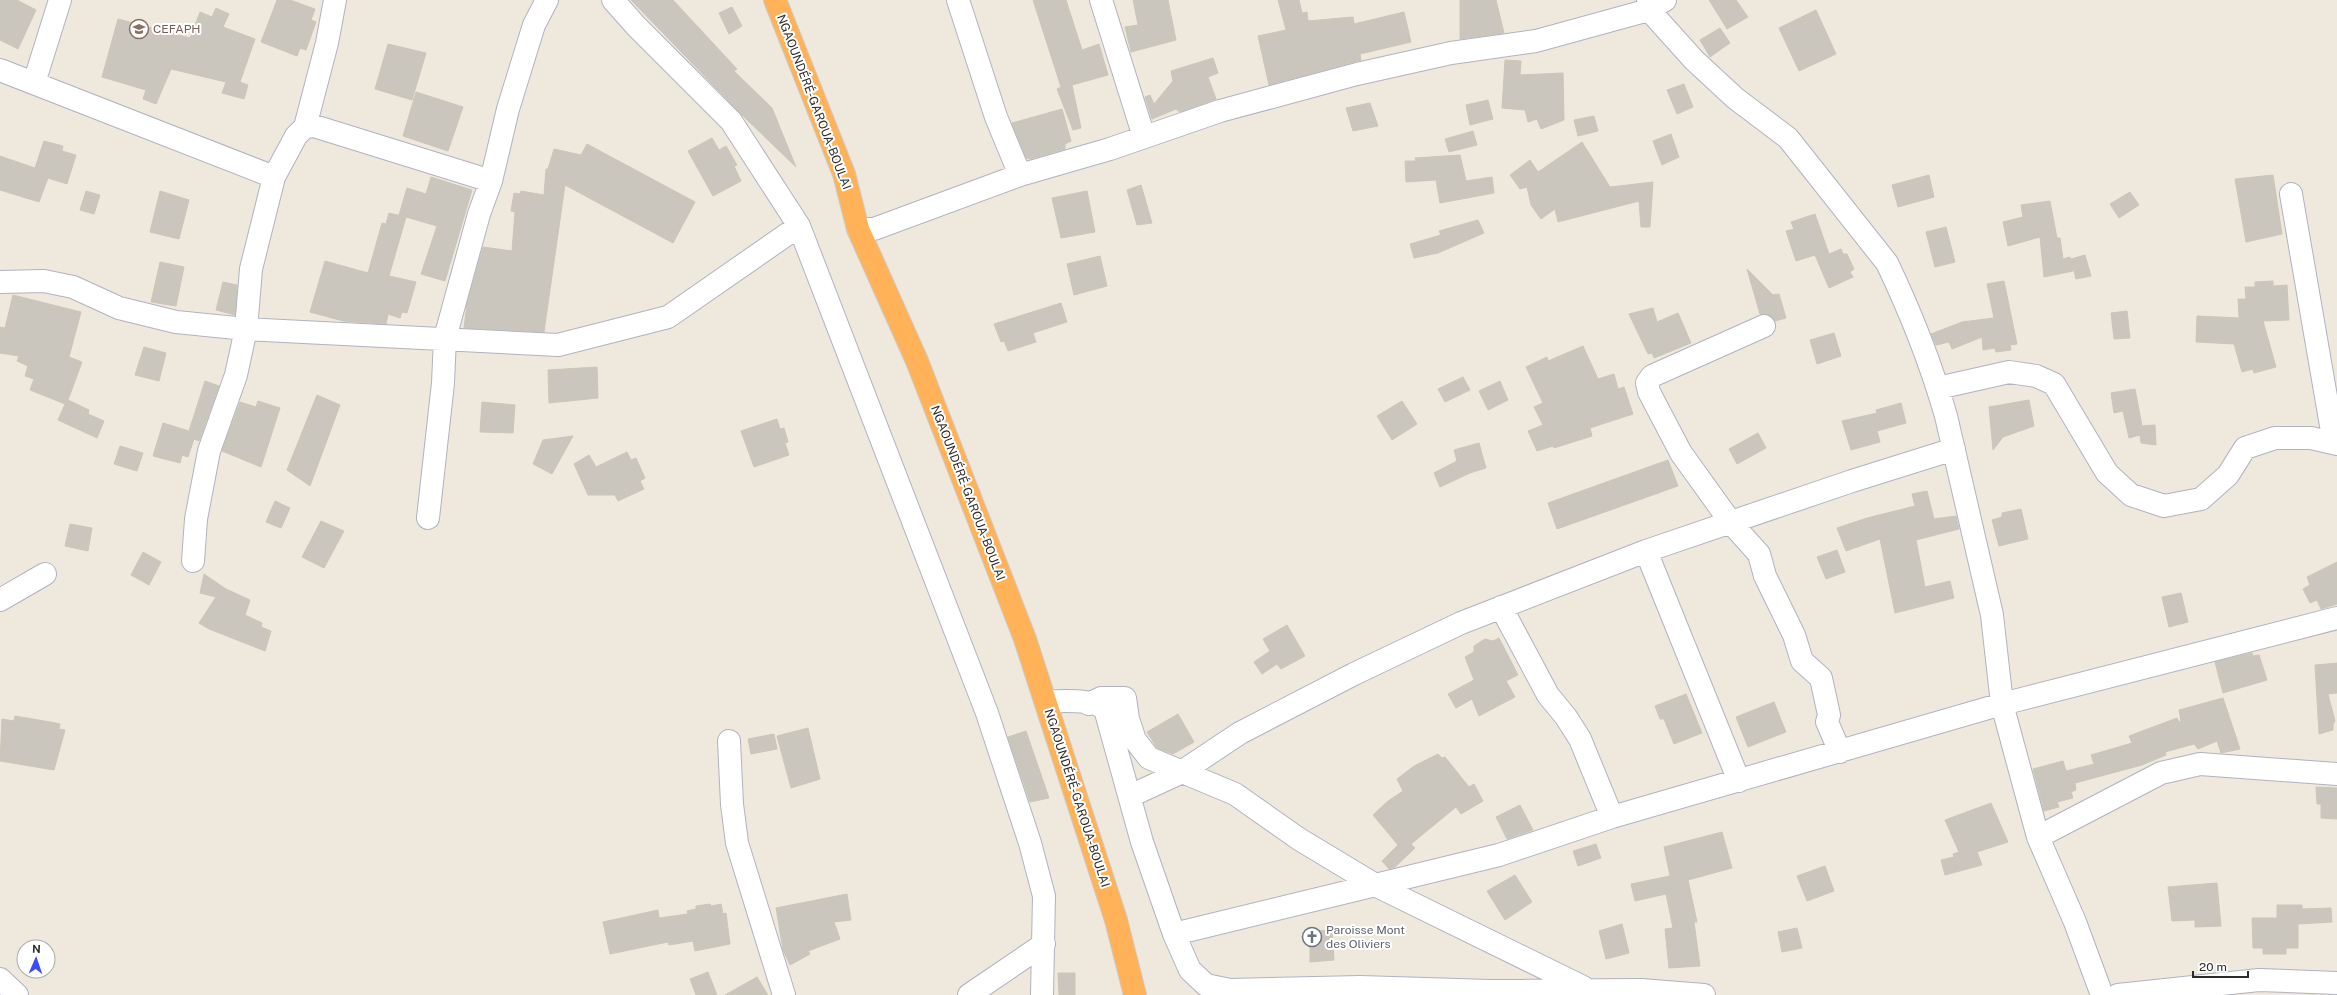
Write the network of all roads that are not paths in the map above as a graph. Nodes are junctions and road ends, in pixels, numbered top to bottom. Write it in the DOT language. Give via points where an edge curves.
graph roads {
  1 [pos="60,0"];
  2 [pos="335,0"];
  3 [pos="547,0"];
  4 [pos="613,0"];
  5 [pos="775,0"];
  6 [pos="958,0"];
  7 [pos="1101,0"];
  8 [pos="1654,3"];
  9 [pos="0,70"];
  10 [pos="34,83"];
  11 [pos="304,127"];
  12 [pos="1144,137"];
  13 [pos="1020,175"];
  14 [pos="274,177"];
  15 [pos="491,181"];
  16 [pos="2291,194"];
  17 [pos="799,226"];
  18 [pos="858,229"];
  19 [pos="0,282"];
  20 [pos="1764,326"];
  21 [pos="246,329"];
  22 [pos="445,338"];
  23 [pos="1938,388"];
  24 [pos="2336,443"];
  25 [pos="1954,449"];
  26 [pos="428,518"];
  27 [pos="1732,524"];
  28 [pos="1646,551"];
  29 [pos="193,561"];
  30 [pos="45,574"];
  31 [pos="0,600"];
  32 [pos="1501,607"];
  33 [pos="2337,618"];
  34 [pos="1045,702"];
  35 [pos="1089,704"];
  36 [pos="2002,704"];
  37 [pos="728,741"];
  38 [pos="1840,752"];
  39 [pos="1180,773"];
  40 [pos="2337,774"];
  41 [pos="1739,781"];
  42 [pos="1130,796"];
  43 [pos="1612,817"];
  44 [pos="2038,837"];
  45 [pos="1377,886"];
  46 [pos="1174,934"];
  47 [pos="1044,944"];
  48 [pos="0,979"];
  49 [pos="2337,984"];
  50 [pos="1588,989"];
  51 [pos="1675,993"];
  52 [pos="17,995"];
  53 [pos="784,995"];
  54 [pos="969,995"];
  55 [pos="1042,995"];
  56 [pos="1135,995"];
  57 [pos="1704,995"];
  58 [pos="2102,995"];
  59 [pos="2118,995"];
  1 -- 10 [label="street"];
  2 -- 11 [label="street" via="327,43"];
  3 -- 15 [label="street" via="534,25 510,102"];
  4 -- 17 [label="street" via="731,121"];
  5 -- 18 [label="highway, NGAOUNDÉRÉ-GAROUA-BOULAI" via="844,174"];
  6 -- 13 [label="street" via="996,118"];
  7 -- 12 [label="street"];
  8 -- 12 [label="street" via="1536,41 1451,53 1357,74 1220,111"];
  8 -- 23 [label="street" via="1694,60 1730,94 1788,138 1887,263"];
  9 -- 10 [label="street"];
  10 -- 14 [label="street"];
  11 -- 14 [label="street" via="296,136"];
  11 -- 15 [label="street" via="314,126 330,130"];
  12 -- 13 [label="street"];
  13 -- 18 [label="street" via="874,230"];
  14 -- 21 [label="street" via="251,269"];
  15 -- 22 [label="street" via="479,214"];
  16 -- 24 [label="street"];
  17 -- 22 [label="street" via="668,318 558,345"];
  17 -- 47 [label="street" via="987,713 1044,896"];
  18 -- 34 [label="highway, NGAOUNDÉRÉ-GAROUA-BOULAI" via="917,361 1025,639"];
  19 -- 21 [label="street" via="44,281 73,287 119,308 176,322"];
  20 -- 27 [label="street" via="1652,376 1647,383 1649,392 1681,453"];
  21 -- 22 [label="street"];
  21 -- 29 [label="street" via="236,375 209,451 196,519"];
  22 -- 26 [label="street" via="443,383"];
  23 -- 24 [label="street" via="2009,372 2036,376 2054,384 2107,473 2131,495 2164,506 2201,499 2228,475 2245,448 2275,438 2311,438"];
  23 -- 25 [label="street"];
  25 -- 27 [label="street" via="1852,481"];
  25 -- 36 [label="street" via="1992,615"];
  27 -- 28 [label="street"];
  27 -- 38 [label="street" via="1759,554 1765,576 1794,635 1802,661 1821,678 1829,715 1827,722"];
  28 -- 32 [label="street"];
  28 -- 41 [label="street"];
  30 -- 31 [label="street"];
  32 -- 39 [label="street" via="1461,623 1354,674 1240,733"];
  32 -- 43 [label="street" via="1548,696 1580,738"];
  33 -- 36 [label="street"];
  34 -- 35 [label="street"];
  34 -- 56 [label="highway, NGAOUNDÉRÉ-GAROUA-BOULAI" via="1114,912"];
  35 -- 39 [label="street" via="1101,698 1125,698 1128,719 1136,740 1149,758"];
  35 -- 42 [label="street" via="1105,709"];
  36 -- 38 [label="street"];
  36 -- 44 [label="street"];
  37 -- 53 [label="street" via="737,843"];
  38 -- 41 [label="street"];
  39 -- 42 [label="street"];
  39 -- 45 [label="street" via="1235,794 1299,840"];
  40 -- 44 [label="street" via="2200,764 2161,773"];
  41 -- 43 [label="street"];
  42 -- 46 [label="street" via="1142,842"];
  43 -- 45 [label="street" via="1499,855"];
  44 -- 58 [label="street" via="2075,922"];
  45 -- 46 [label="street"];
  45 -- 50 [label="street"];
  46 -- 50 [label="street" via="1190,970 1206,985 1230,990 1360,987 1490,991"];
  47 -- 54 [label="street"];
  47 -- 55 [label="street"];
  48 -- 52 [label="street"];
  49 -- 59 [label="street" via="2259,980"];
  50 -- 51 [label="street"];
  51 -- 57 [label="street"];
}
